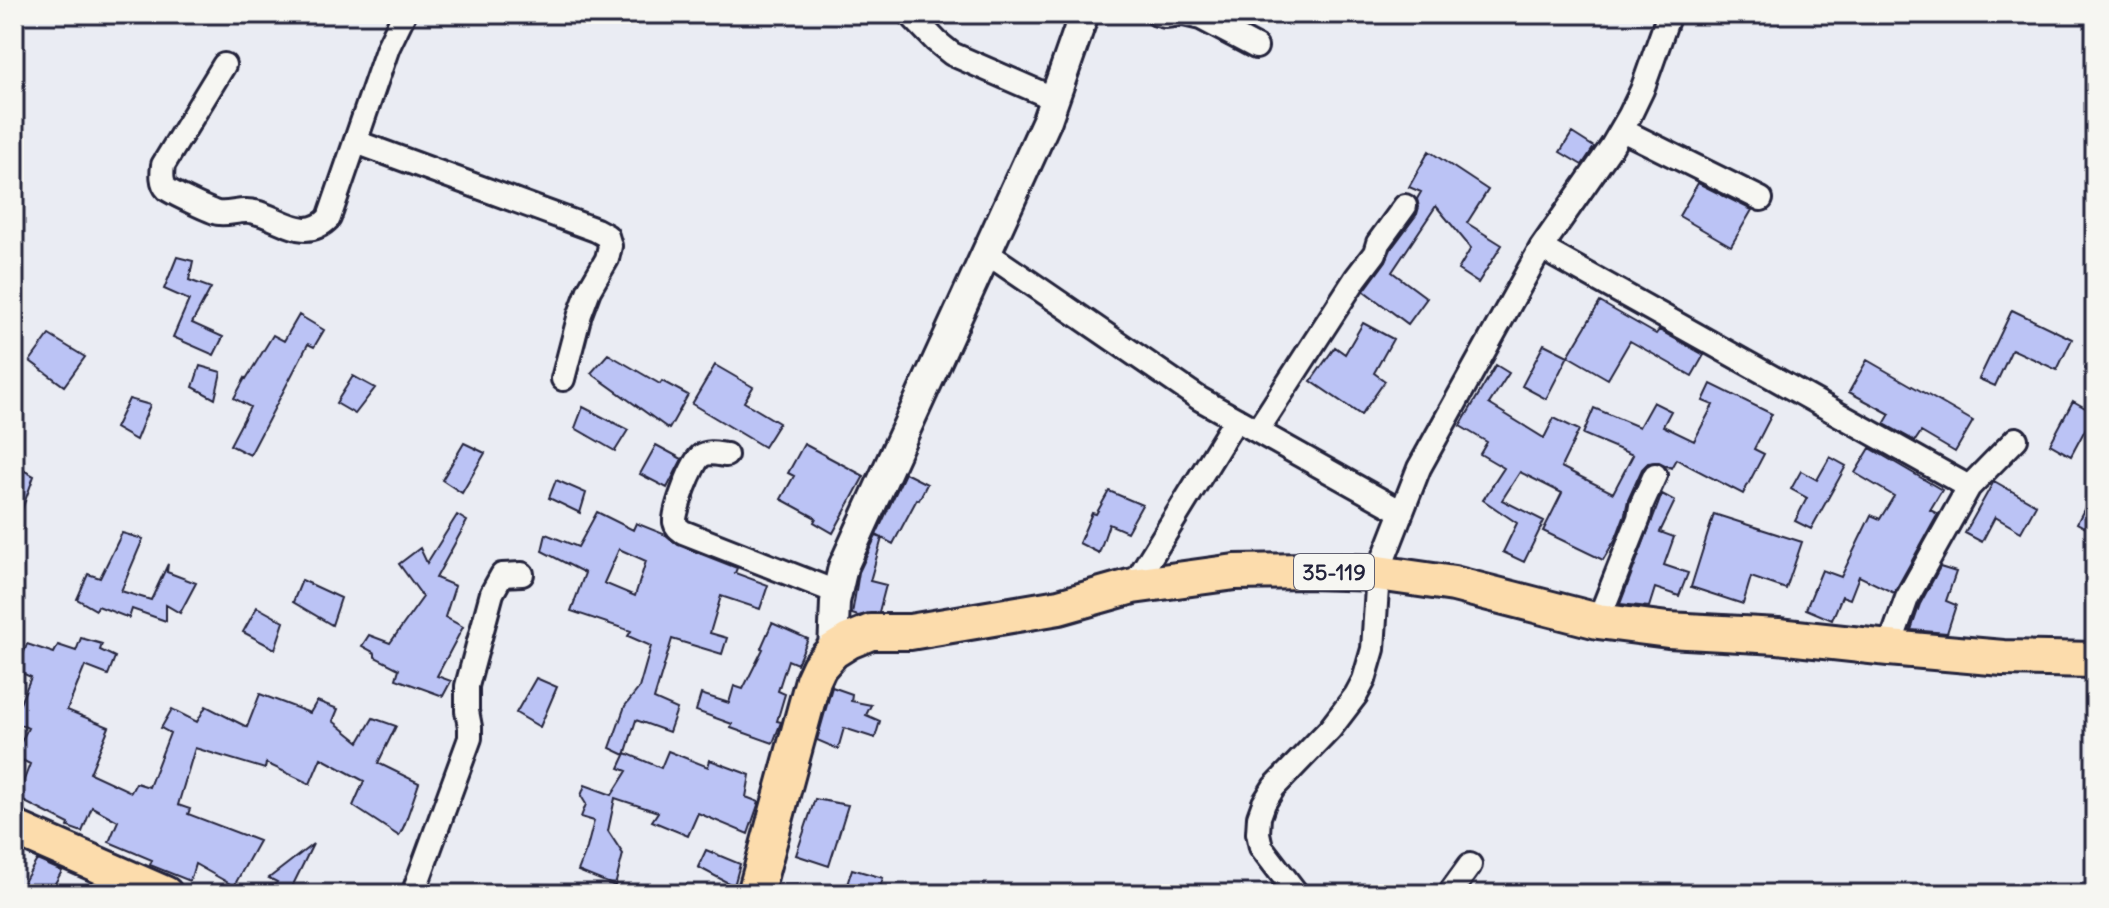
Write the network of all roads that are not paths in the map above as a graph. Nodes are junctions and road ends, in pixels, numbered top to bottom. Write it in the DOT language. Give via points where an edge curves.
graph roads {
  1 [pos="404,14"];
  2 [pos="910,14"];
  3 [pos="1084,14"];
  4 [pos="1157,14"];
  5 [pos="1183,14"];
  6 [pos="1669,14"];
  7 [pos="1256,47"];
  8 [pos="224,65"];
  9 [pos="1055,99"];
  10 [pos="1622,130"];
  11 [pos="356,142"];
  12 [pos="1761,199"];
  13 [pos="1405,206"];
  14 [pos="1541,248"];
  15 [pos="987,253"];
  16 [pos="563,379"];
  17 [pos="1236,419"];
  18 [pos="1257,431"];
  19 [pos="2016,439"];
  20 [pos="726,455"];
  21 [pos="1655,475"];
  22 [pos="1969,487"];
  23 [pos="1400,511"];
  24 [pos="1378,573"];
  25 [pos="522,574"];
  26 [pos="1133,586"];
  27 [pos="836,592"];
  28 [pos="1598,621"];
  29 [pos="1889,648"];
  30 [pos="833,651"];
  31 [pos="2095,660"];
  32 [pos="14,828"];
  33 [pos="1470,865"];
  34 [pos="165,894"];
  35 [pos="413,894"];
  36 [pos="755,894"];
  37 [pos="1297,894"];
  38 [pos="1449,894"];
  1 -- 11 [label="street"];
  2 -- 9 [label="street" via="952,54"];
  3 -- 9 [label="street"];
  4 -- 5 [label="street"];
  5 -- 7 [label="street"];
  6 -- 10 [label="street"];
  8 -- 11 [label="street" via="163,165 167,188 216,213 254,211 310,229 329,218"];
  9 -- 15 [label="street"];
  10 -- 12 [label="street"];
  10 -- 14 [label="street"];
  11 -- 16 [label="street" via="607,236 607,259 580,314"];
  13 -- 18 [label="street"];
  14 -- 22 [label="street"];
  14 -- 23 [label="street"];
  15 -- 17 [label="street"];
  15 -- 27 [label="street"];
  17 -- 18 [label="street"];
  17 -- 26 [label="street"];
  18 -- 23 [label="street"];
  19 -- 22 [label="street"];
  20 -- 27 [label="street" via="702,455 694,464 680,501 678,528"];
  21 -- 28 [label="street"];
  22 -- 29 [label="street" via="1907,598"];
  23 -- 24 [label="street"];
  24 -- 26 [label="main road, 35-119" via="1235,572"];
  24 -- 28 [label="main road, 35-119" via="1454,584"];
  24 -- 37 [label="street" via="1373,649 1364,680 1330,729 1274,787 1259,817 1261,847"];
  25 -- 35 [label="street" via="502,575 492,593 467,686 470,738"];
  26 -- 30 [label="main road, 35-119" via="1059,607 910,632 871,632"];
  27 -- 30 [label="street"];
  28 -- 29 [label="main road, 35-119"];
  29 -- 31 [label="main road, 35-119"];
  30 -- 36 [label="main road" via="813,680"];
  32 -- 34 [label="main road"];
  33 -- 38 [label="street"];
}
